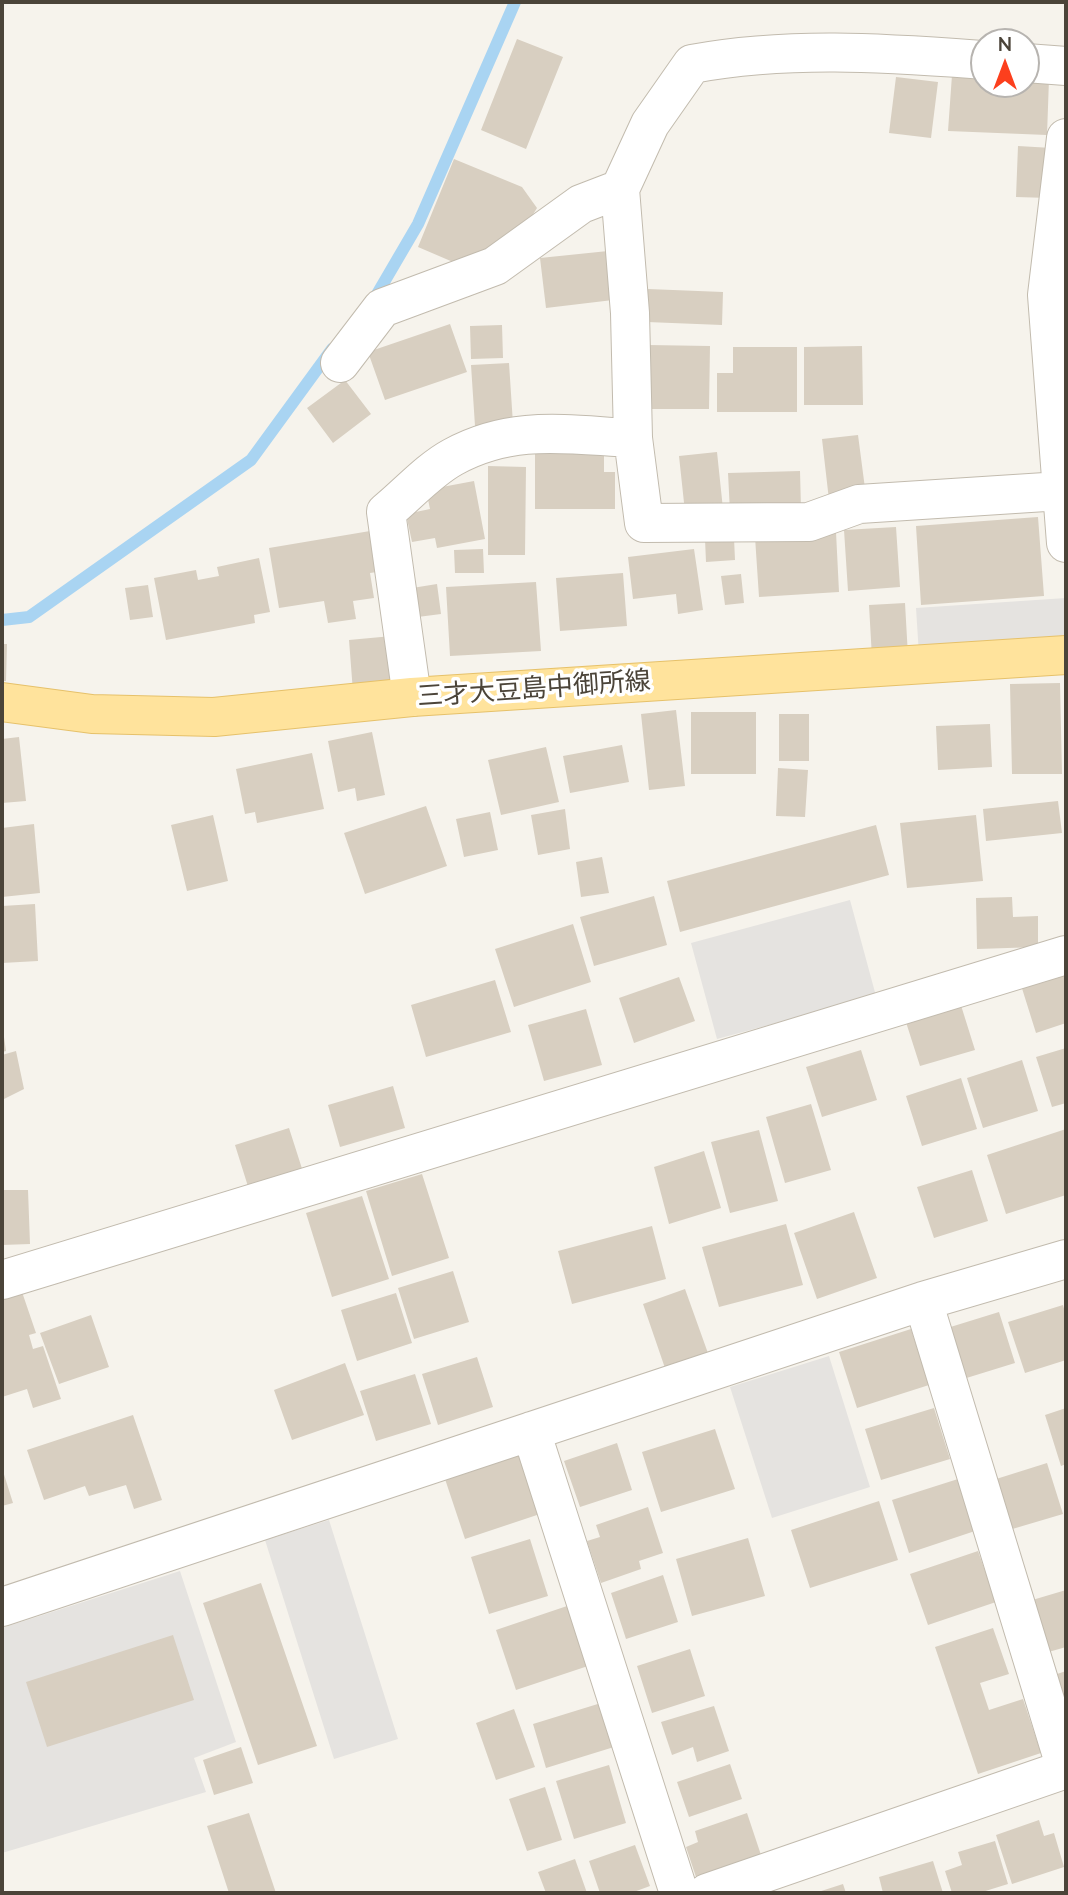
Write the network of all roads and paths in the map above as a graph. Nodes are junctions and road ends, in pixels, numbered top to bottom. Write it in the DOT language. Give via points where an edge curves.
graph roads {
  1 [pos="970,59"];
  2 [pos="1040,64"];
  3 [pos="1066,65"];
  4 [pos="1066,138"];
  5 [pos="620,189"];
  6 [pos="340,363"];
  7 [pos="633,438"];
  8 [pos="1061,491"];
  9 [pos="1066,543"];
  10 [pos="1066,655"];
  11 [pos="412,697"];
  12 [pos="2,702"];
  13 [pos="1066,955"];
  14 [pos="1066,1259"];
  15 [pos="2,1280"];
  16 [pos="923,1301"];
  17 [pos="531,1430"];
  18 [pos="2,1607"];
  19 [pos="1066,1769"];
  20 [pos="679,1893"];
  21 [pos="707,1893"];
  1 -- 5 [label="street" via="835,50 743,55 692,64 650,124"];
  2 -- 3 [label="street"];
  4 -- 8 [label="street" via="1047,295"];
  5 -- 6 [label="street" via="581,204 495,266 382,307"];
  5 -- 7 [label="street" via="630,313"];
  7 -- 8 [label="street" via="644,523 809,522 859,504"];
  7 -- 11 [label="street" via="526,432 494,438 451,458 386,512"];
  8 -- 9 [label="street"];
  10 -- 11 [label="main road, 三才大豆島中御所線"];
  11 -- 12 [label="main road, 三才大豆島中御所線" via="214,717 92,714"];
  13 -- 15 [label="street"];
  14 -- 16 [label="street"];
  16 -- 17 [label="street"];
  16 -- 19 [label="street"];
  17 -- 18 [label="street"];
  17 -- 20 [label="street"];
  19 -- 21 [label="street"];
}
